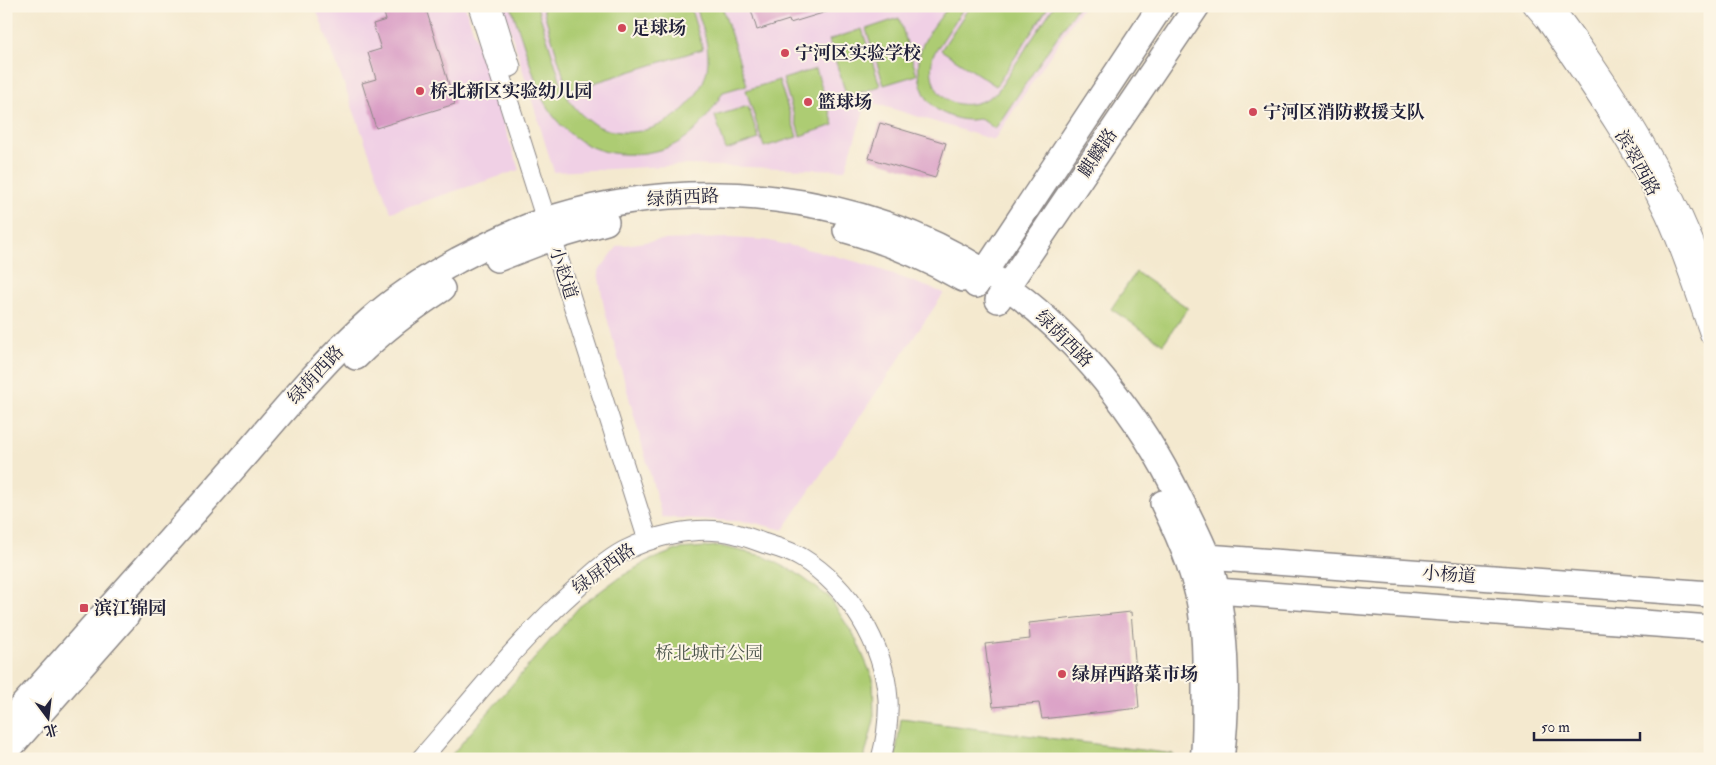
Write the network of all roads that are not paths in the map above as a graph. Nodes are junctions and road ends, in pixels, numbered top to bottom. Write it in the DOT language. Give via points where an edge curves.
graph roads {
  1 [pos="478,6"];
  2 [pos="492,6"];
  3 [pos="1161,6"];
  4 [pos="1197,6"];
  5 [pos="1533,6"];
  6 [pos="1552,6"];
  7 [pos="555,227"];
  8 [pos="980,279"];
  9 [pos="1710,284"];
  10 [pos="1003,293"];
  11 [pos="1710,336"];
  12 [pos="654,539"];
  13 [pos="1198,560"];
  14 [pos="1207,593"];
  15 [pos="1710,594"];
  16 [pos="1710,628"];
  17 [pos="6,724"];
  18 [pos="6,752"];
  19 [pos="421,759"];
  20 [pos="881,759"];
  21 [pos="1203,759"];
  22 [pos="1221,759"];
  1 -- 7 [label="street, 小赵道"];
  2 -- 7 [label="street, 小赵道"];
  3 -- 8 [label="main road, 麒麟路"];
  4 -- 10 [label="main road, 麒麟路"];
  5 -- 11 [label="street, 滨翠西路" via="1612,118 1641,168 1666,216"];
  6 -- 9 [label="street, 滨翠西路" via="1652,156 1681,212"];
  7 -- 8 [label="main road, 绿荫西路" via="604,205 666,196 766,198 830,209 885,224 932,244"];
  7 -- 12 [label="street, 小赵道"];
  7 -- 17 [label="main road, 绿荫西路" via="504,238 458,260 369,321 311,380"];
  7 -- 18 [label="main road, 绿荫西路" via="424,300 373,340 317,398"];
  8 -- 10 [label="main road, 绿荫西路"];
  10 -- 13 [label="main road, 绿荫西路" via="1046,319 1081,353 1127,408 1166,471"];
  12 -- 19 [label="street, 绿屏西路" via="622,552 563,600"];
  12 -- 20 [label="street, 绿屏西路" via="688,532 720,531 749,538 801,558 840,588 878,651 884,675 888,700"];
  13 -- 14 [label="main road, 绿荫西路"];
  13 -- 15 [label="main road, 小杨道"];
  14 -- 16 [label="main road, 小杨道"];
  14 -- 21 [label="main road, 绿荫西路" via="1203,625"];
  14 -- 22 [label="main road, 绿荫西路" via="1222,622 1225,697"];
}
